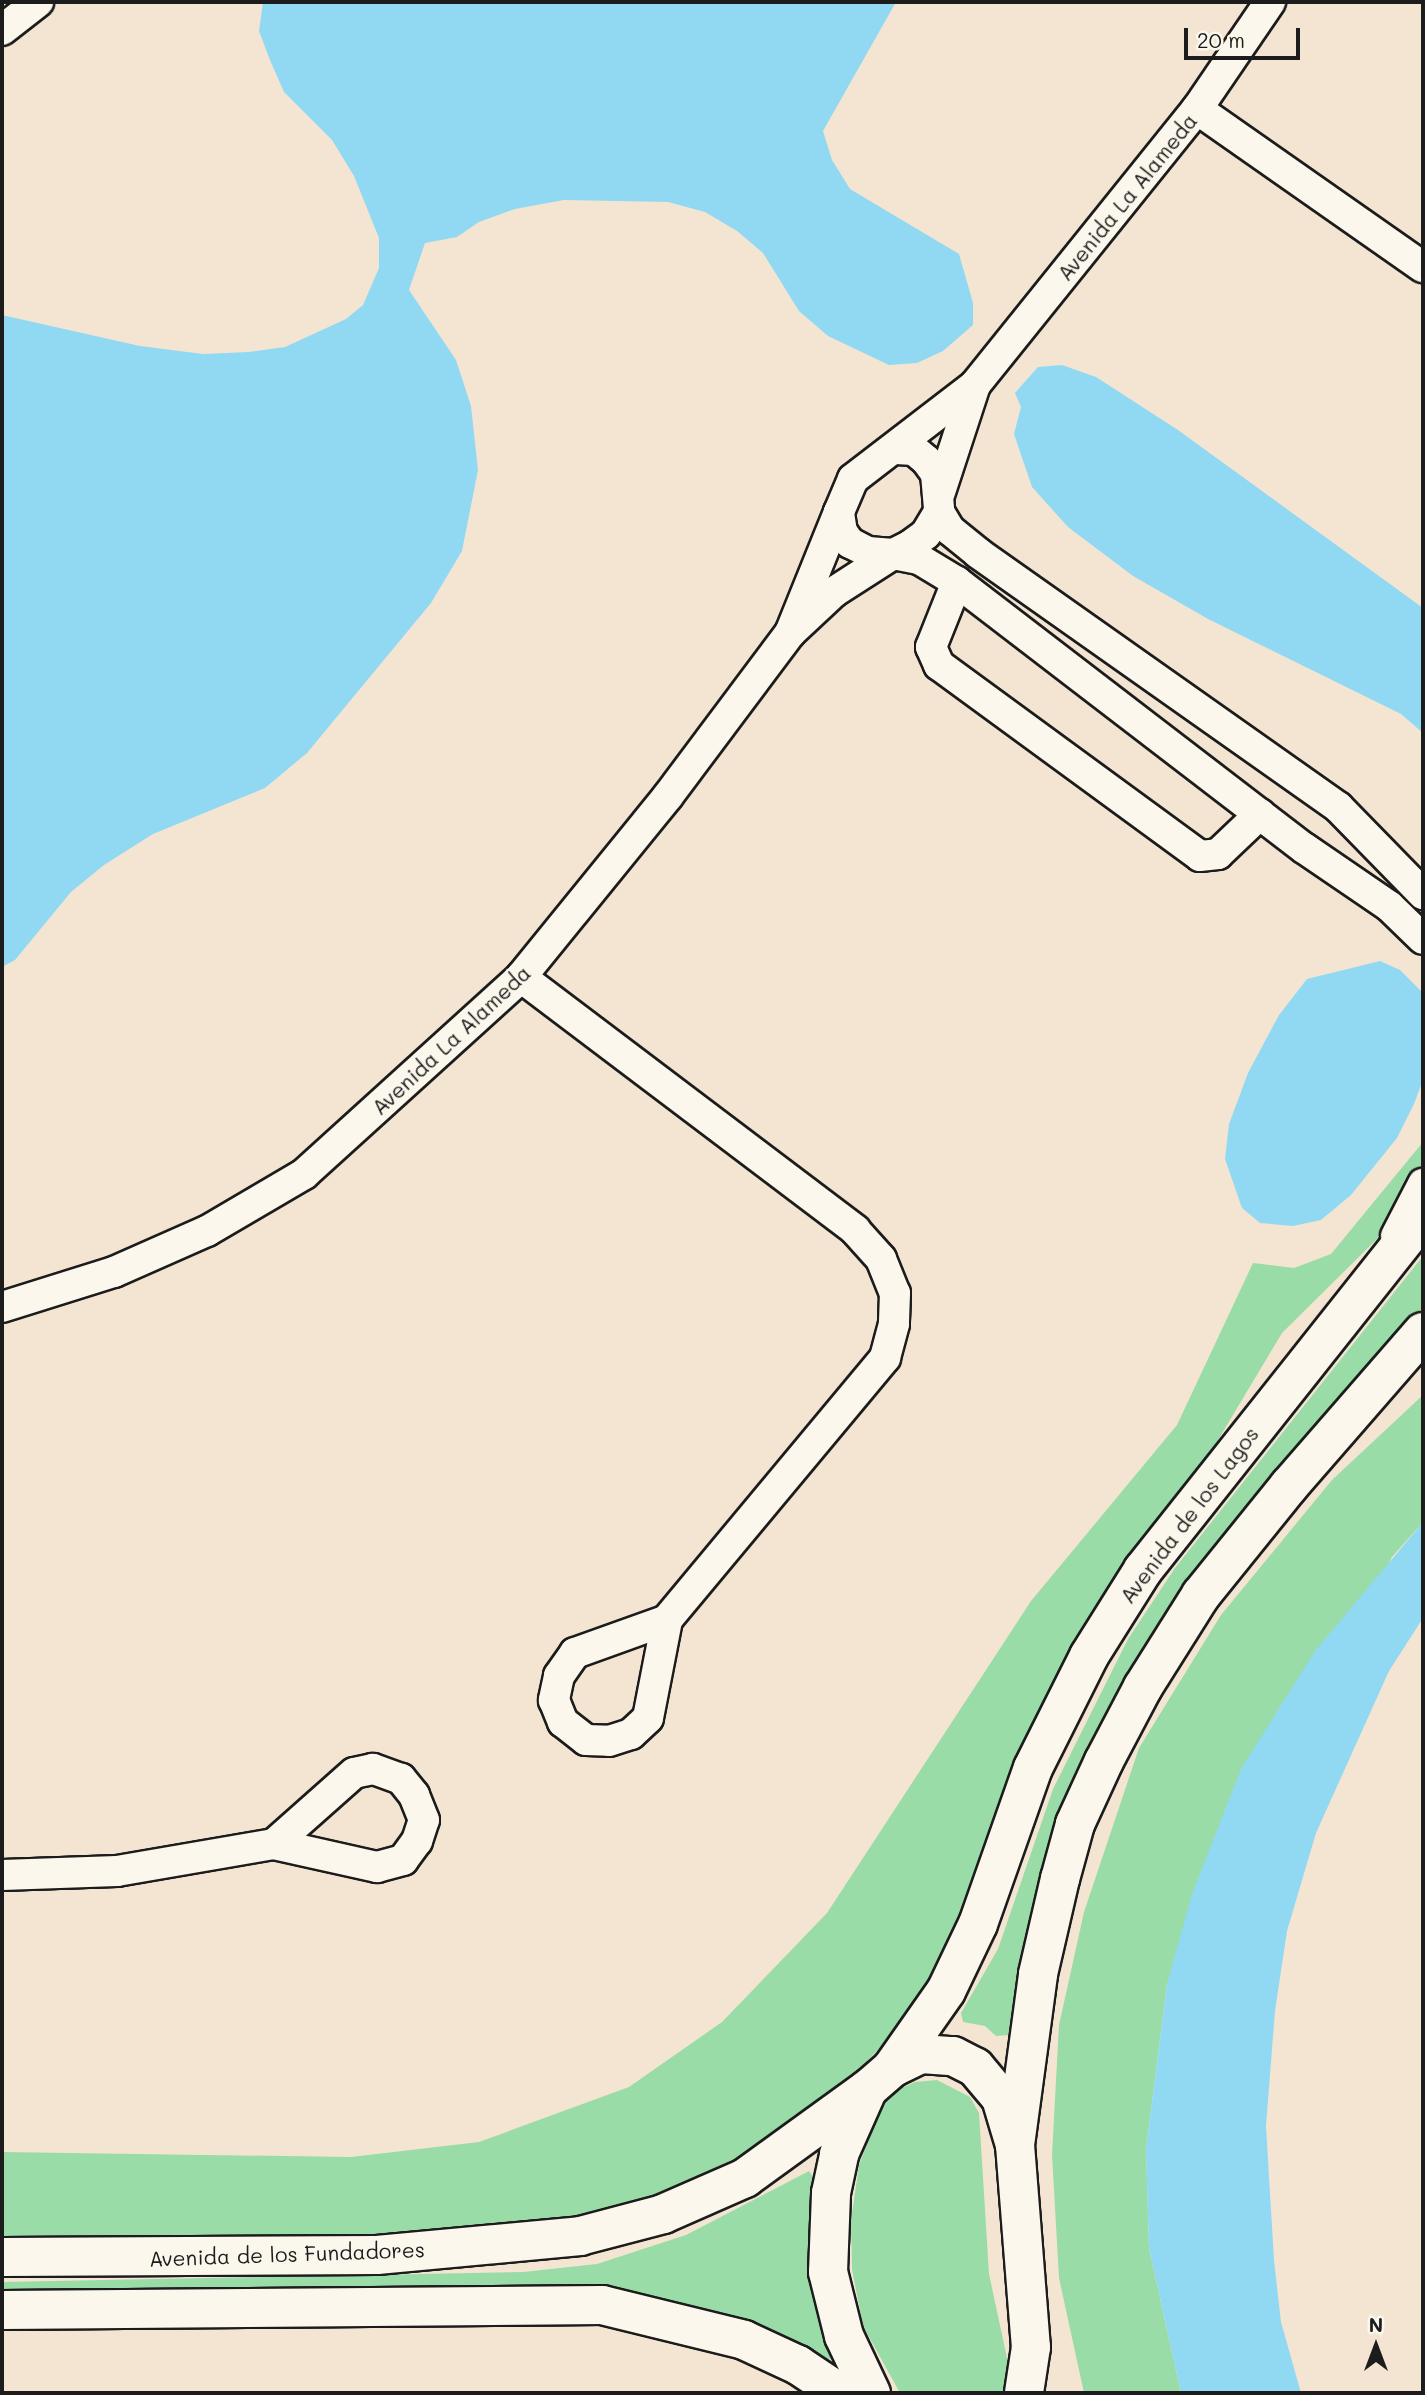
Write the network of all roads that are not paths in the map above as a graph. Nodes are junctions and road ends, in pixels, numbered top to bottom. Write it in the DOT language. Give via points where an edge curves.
graph roads {
  1 [pos="38,2"];
  2 [pos="1270,2"];
  3 [pos="2,30"];
  4 [pos="1197,109"];
  5 [pos="1423,267"];
  6 [pos="975,385"];
  7 [pos="896,449"];
  8 [pos="940,502"];
  9 [pos="839,512"];
  10 [pos="893,554"];
  11 [pos="957,582"];
  12 [pos="790,633"];
  13 [pos="1260,814"];
  14 [pos="1423,894"];
  15 [pos="1423,939"];
  16 [pos="521,977"];
  17 [pos="1423,1184"];
  18 [pos="1423,1217"];
  19 [pos="1379,1270"];
  20 [pos="2,1307"];
  21 [pos="1423,1332"];
  22 [pos="667,1620"];
  23 [pos="274,1844"];
  24 [pos="2,1875"];
  25 [pos="880,2078"];
  26 [pos="1015,2145"];
  27 [pos="2,2257"];
  28 [pos="2,2310"];
  29 [pos="1031,2347"];
  30 [pos="840,2393"];
  31 [pos="871,2393"];
  32 [pos="1024,2393"];
  33 [pos="1046,2393"];
  1 -- 3 [label="street"];
  2 -- 4 [label="street, Avenida La Alameda"];
  4 -- 5 [label="street"];
  4 -- 6 [label="street, Avenida La Alameda"];
  6 -- 7 [label="street, Avenida La Alameda"];
  6 -- 8 [label="street, Avenida La Alameda"];
  7 -- 8 [label="street" via="914,450 926,460 936,474"];
  7 -- 9 [label="street" via="870,461 853,479"];
  8 -- 10 [label="street" via="926,534"];
  8 -- 14 [label="street" via="950,530 978,553 1338,807"];
  9 -- 10 [label="street" via="842,532 850,543 868,552"];
  9 -- 12 [label="street, Avenida La Alameda"];
  10 -- 11 [label="street" via="919,559"];
  10 -- 12 [label="street, Avenida La Alameda" via="834,592"];
  11 -- 13 [label="street"];
  11 -- 13 [label="street" via="931,647 939,665 1200,856 1218,854"];
  12 -- 16 [label="street, Avenida La Alameda" via="668,796"];
  13 -- 15 [label="street" via="1389,906"];
  16 -- 20 [label="street, Avenida La Alameda" via="304,1174 207,1231 114,1272"];
  16 -- 22 [label="street" via="855,1230 881,1259 895,1293 894,1324 885,1358"];
  17 -- 19 [label="street"];
  18 -- 19 [label="street, Avenida de los Lagos"];
  19 -- 25 [label="street, Avenida de los Lagos" via="1143,1570 1089,1656 1033,1768 978,1924 946,1991"];
  21 -- 26 [label="street" via="1201,1595 1143,1687 1104,1761 1075,1824 1057,1891 1038,1974"];
  23 -- 23 [label="street" via="377,1867 403,1860 417,1841 424,1820 414,1795 401,1779 373,1769 354,1773 328,1791"];
  23 -- 24 [label="street" via="117,1871"];
  25 -- 26 [label="street" via="921,2054 953,2056 975,2067 1001,2098"];
  25 -- 27 [label="street, Avenida de los Fundadores" via="745,2178 663,2214 580,2236 377,2255"];
  25 -- 31 [label="street" via="839,2154 828,2239 828,2272 844,2336"];
  26 -- 29 [label="street"];
  28 -- 30 [label="street" via="601,2305 744,2340 798,2365"];
  29 -- 32 [label="street"];
  29 -- 33 [label="street"];
}
